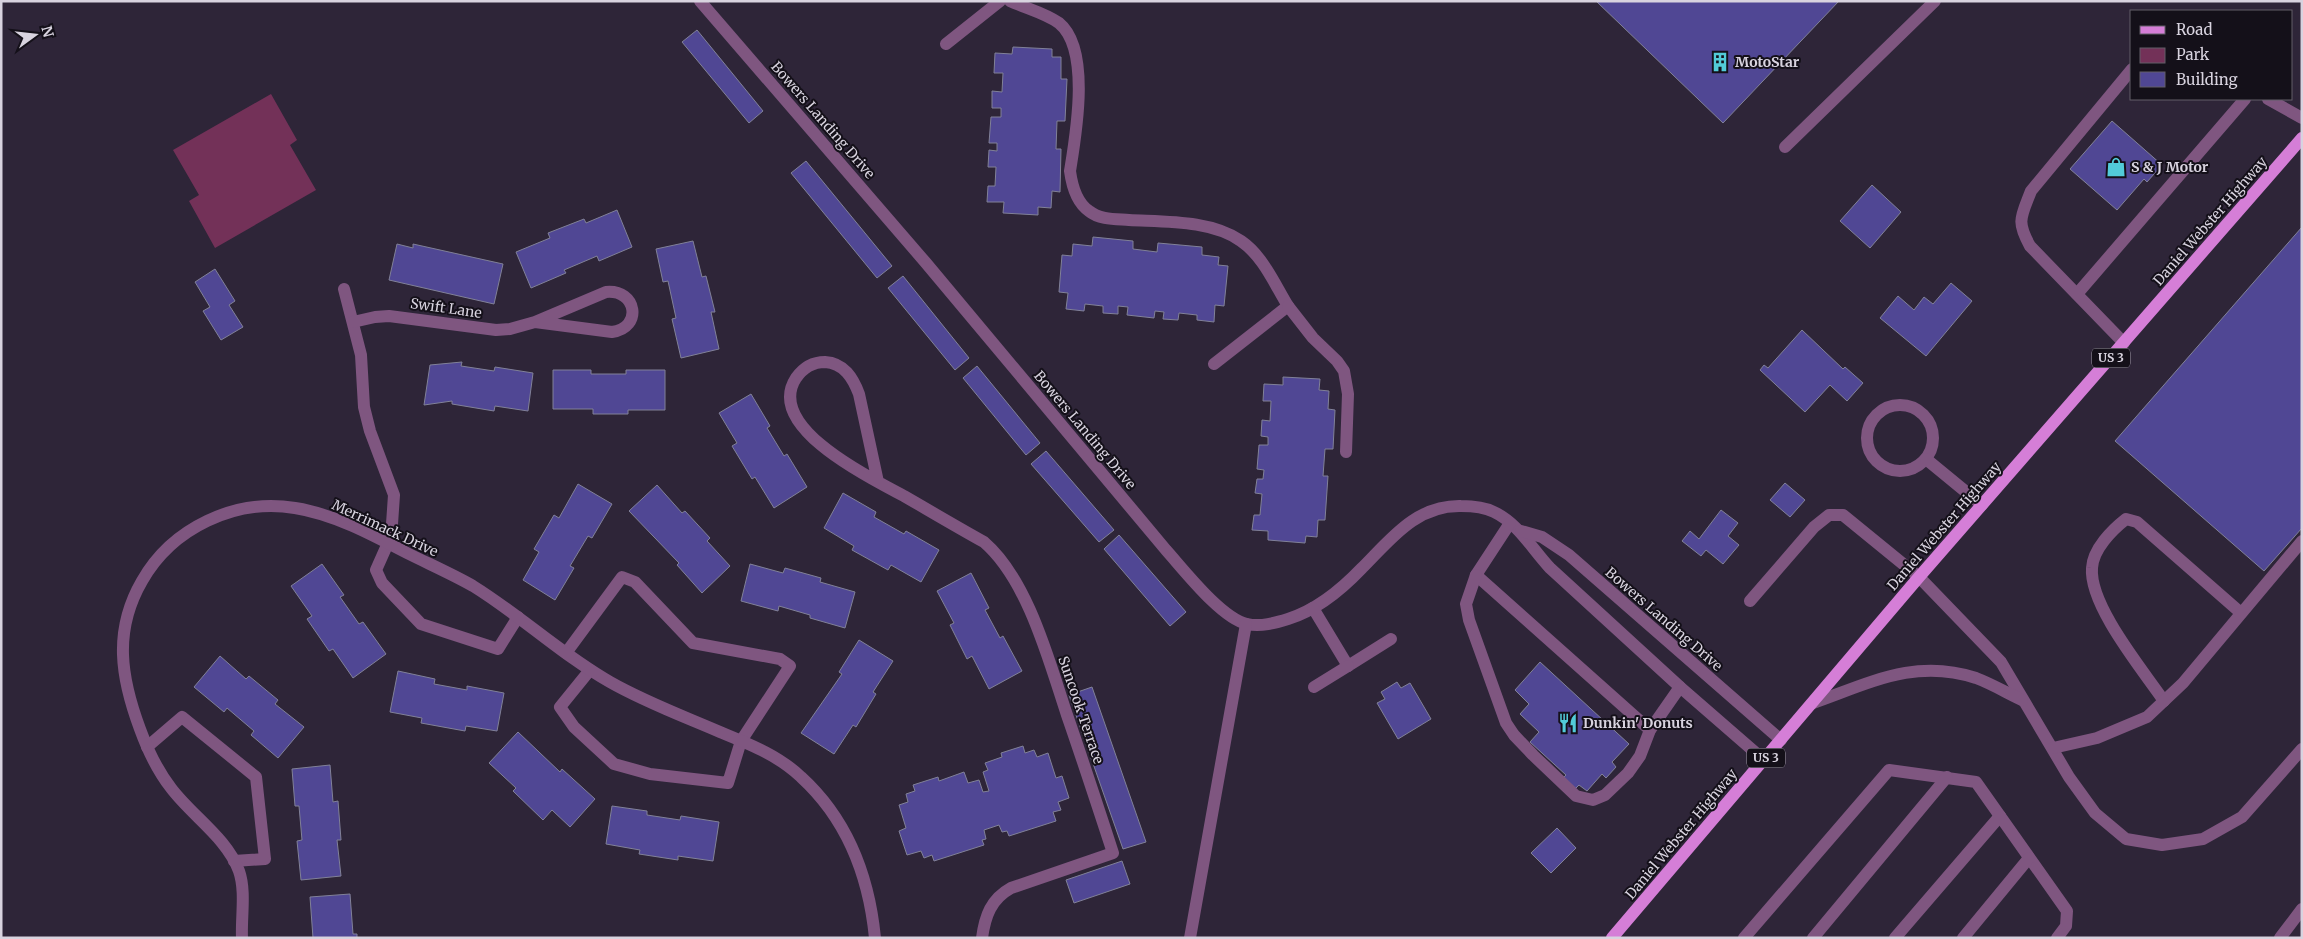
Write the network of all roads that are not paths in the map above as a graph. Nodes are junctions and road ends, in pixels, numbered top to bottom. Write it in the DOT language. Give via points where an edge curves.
graph roads {
  1 [pos="1000,1"];
  2 [pos="1010,1"];
  3 [pos="1935,1"];
  4 [pos="701,2"];
  5 [pos="946,44"];
  6 [pos="2130,71"];
  7 [pos="2244,100"];
  8 [pos="2270,100"];
  9 [pos="2302,118"];
  10 [pos="2302,138"];
  11 [pos="1785,147"];
  12 [pos="344,289"];
  13 [pos="2076,294"];
  14 [pos="1288,306"];
  15 [pos="353,322"];
  16 [pos="535,322"];
  17 [pos="2124,343"];
  18 [pos="1214,364"];
  19 [pos="1346,452"];
  20 [pos="1926,459"];
  21 [pos="878,482"];
  22 [pos="1982,505"];
  23 [pos="1510,523"];
  24 [pos="1521,531"];
  25 [pos="2302,541"];
  26 [pos="388,543"];
  27 [pos="1476,575"];
  28 [pos="1919,577"];
  29 [pos="1750,601"];
  30 [pos="1313,608"];
  31 [pos="2241,613"];
  32 [pos="518,617"];
  33 [pos="1246,624"];
  34 [pos="1392,640"];
  35 [pos="566,653"];
  36 [pos="1348,666"];
  37 [pos="590,670"];
  38 [pos="1314,687"];
  39 [pos="1680,688"];
  40 [pos="2022,700"];
  41 [pos="2164,701"];
  42 [pos="1813,703"];
  43 [pos="1650,730"];
  44 [pos="1781,740"];
  45 [pos="741,741"];
  46 [pos="147,747"];
  47 [pos="2053,748"];
  48 [pos="2302,749"];
  49 [pos="1764,760"];
  50 [pos="1947,777"];
  51 [pos="2000,816"];
  52 [pos="2029,858"];
  53 [pos="234,860"];
  54 [pos="2302,909"];
  55 [pos="242,938"];
  56 [pos="875,938"];
  57 [pos="982,938"];
  58 [pos="1190,938"];
  59 [pos="1612,938"];
  60 [pos="1744,938"];
  61 [pos="1813,938"];
  62 [pos="1895,938"];
  63 [pos="1963,938"];
  64 [pos="2057,938"];
  65 [pos="2280,938"];
  1 -- 5 [label="street"];
  2 -- 14 [label="street" via="1059,24 1075,48 1079,78 1070,171 1082,205 1101,218 1176,223 1229,234 1243,242 1260,260"];
  3 -- 11 [label="street"];
  4 -- 33 [label="street, Bowers Landing Drive" via="926,263 1192,581 1224,611"];
  6 -- 13 [label="street" via="2031,191 2022,214 2020,229 2030,246"];
  7 -- 13 [label="street"];
  8 -- 9 [label="street"];
  10 -- 17 [label="main road, Daniel Webster Highway / US 3"];
  12 -- 15 [label="street"];
  13 -- 17 [label="street"];
  14 -- 18 [label="street"];
  14 -- 19 [label="street" via="1313,338 1337,361 1348,381"];
  15 -- 16 [label="street, Swift Lane" via="389,316 496,330"];
  15 -- 26 [label="street" via="361,355 364,407 394,495"];
  16 -- 16 [label="street, Swift Lane" via="612,332 624,328 633,312 625,296 606,292"];
  17 -- 22 [label="main road, Daniel Webster Highway / US 3"];
  20 -- 20 [label="street" via="1933,438 1926,417 1917,410 1896,405 1876,415 1867,434 1871,455 1878,463 1887,469 1903,471 1918,466"];
  20 -- 22 [label="street"];
  21 -- 21 [label="street, Suncook Terrace" via="826,450 801,424 794,409 791,389 798,375 810,365 831,363 854,381"];
  21 -- 57 [label="street, Suncook Terrace" via="984,542 1006,566 1023,595 1048,658 1113,853 1000,894 986,917"];
  22 -- 28 [label="main road, Daniel Webster Highway / US 3"];
  23 -- 24 [label="street, Bowers Landing Drive"];
  23 -- 27 [label="street"];
  23 -- 30 [label="street, Bowers Landing Drive" via="1495,512 1478,506 1452,506 1412,519 1394,533 1361,569"];
  24 -- 39 [label="street, Bowers Landing Drive" via="1550,568"];
  24 -- 44 [label="street, Bowers Landing Drive" via="1542,537 1569,556"];
  25 -- 31 [label="street"];
  26 -- 32 [label="street, Merrimack Drive" via="471,585"];
  26 -- 32 [label="street" via="376,570 382,583 421,624 498,649"];
  26 -- 46 [label="street, Merrimack Drive" via="313,512 277,506 223,514 175,540 141,583 127,617 124,635 122,653 126,690"];
  27 -- 43 [label="street"];
  27 -- 43 [label="street" via="1466,604 1468,620 1506,723 1533,755 1576,796 1593,800 1605,795 1632,768"];
  28 -- 29 [label="street" via="1843,515 1829,515 1814,527"];
  28 -- 40 [label="street" via="2000,662"];
  28 -- 42 [label="main road, Daniel Webster Highway / US 3"];
  30 -- 33 [label="street, Bowers Landing Drive" via="1272,624"];
  30 -- 36 [label="street"];
  31 -- 41 [label="street"];
  31 -- 41 [label="street" via="2136,522 2126,519 2118,526 2098,550 2092,567 2094,588 2100,607"];
  32 -- 35 [label="street, Merrimack Drive"];
  33 -- 58 [label="street"];
  34 -- 36 [label="street"];
  35 -- 37 [label="street, Merrimack Drive"];
  35 -- 45 [label="street" via="622,577 635,582 693,643 780,660 790,666"];
  36 -- 38 [label="street"];
  37 -- 45 [label="street, Merrimack Drive" via="626,691"];
  37 -- 45 [label="street" via="560,707 574,727 614,764 650,774 728,783"];
  39 -- 43 [label="street"];
  39 -- 49 [label="street, Bowers Landing Drive"];
  40 -- 42 [label="street" via="1978,679 1931,669 1888,676"];
  40 -- 47 [label="street"];
  41 -- 47 [label="street" via="2147,717 2125,728"];
  42 -- 44 [label="main road, Daniel Webster Highway / US 3"];
  44 -- 49 [label="main road, Daniel Webster Highway / US 3"];
  45 -- 56 [label="street, Merrimack Drive" via="784,762 828,807 861,869"];
  46 -- 53 [label="street, Merrimack Drive" via="172,789"];
  46 -- 53 [label="street" via="182,717 256,777 265,859"];
  47 -- 48 [label="street" via="2094,813 2126,839 2162,845 2203,839 2242,816"];
  49 -- 59 [label="main road, Daniel Webster Highway / US 3"];
  50 -- 51 [label="street" via="1976,782"];
  50 -- 60 [label="street" via="1889,770"];
  50 -- 61 [label="street"];
  51 -- 52 [label="street"];
  51 -- 62 [label="street"];
  52 -- 63 [label="street"];
  52 -- 64 [label="street" via="2067,911 2066,926"];
  53 -- 55 [label="street, Merrimack Drive" via="242,886"];
  54 -- 65 [label="street"];
}
